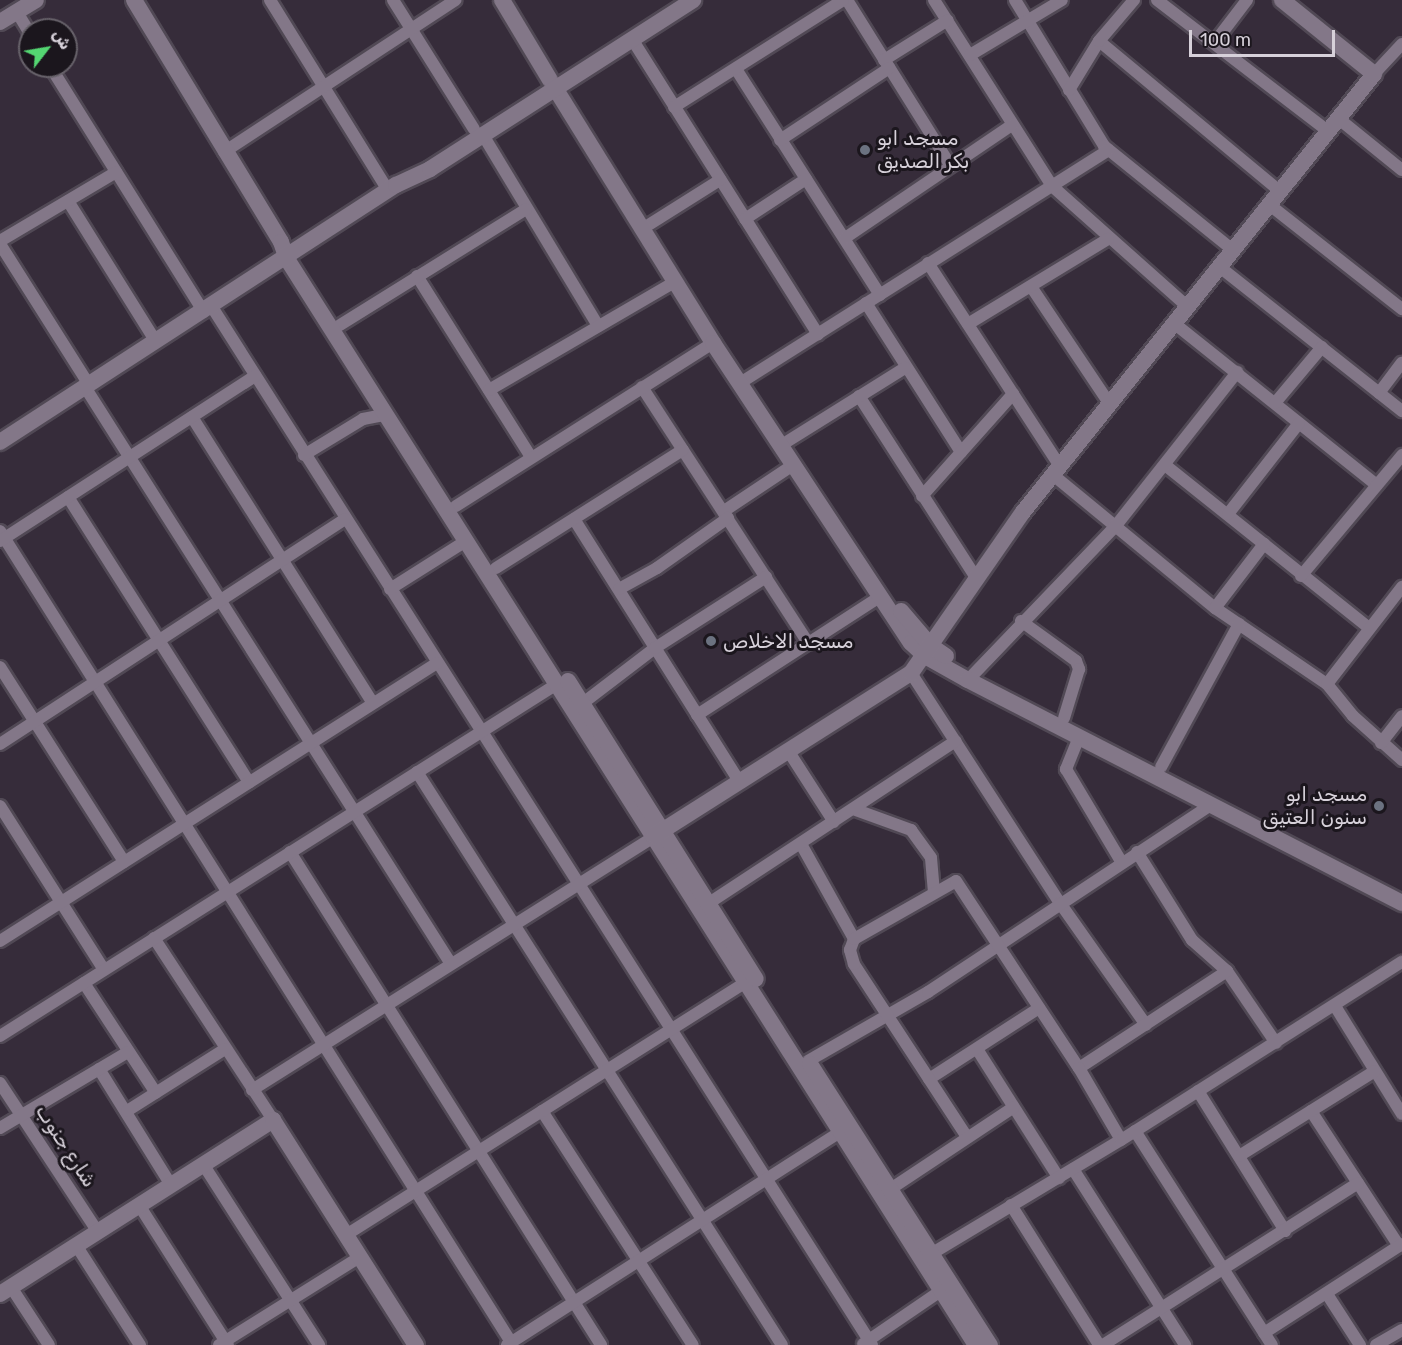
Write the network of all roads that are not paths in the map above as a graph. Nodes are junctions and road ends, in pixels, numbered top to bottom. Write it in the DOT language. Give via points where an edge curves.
graph roads {
  1 [pos="36,0"];
  2 [pos="134,0"];
  3 [pos="270,0"];
  4 [pos="393,0"];
  5 [pos="455,0"];
  6 [pos="502,0"];
  7 [pos="674,0"];
  8 [pos="693,0"];
  9 [pos="845,0"];
  10 [pos="934,0"];
  11 [pos="1015,0"];
  12 [pos="1062,0"];
  13 [pos="1134,0"];
  14 [pos="1157,0"];
  15 [pos="1247,0"];
  16 [pos="1282,0"];
  17 [pos="11,8"];
  18 [pos="948,20"];
  19 [pos="1027,21"];
  20 [pos="0,22"];
  21 [pos="411,29"];
  22 [pos="632,39"];
  23 [pos="1099,41"];
  24 [pos="1215,42"];
  25 [pos="1402,44"];
  26 [pos="970,55"];
  27 [pos="886,64"];
  28 [pos="736,69"];
  29 [pos="1374,74"];
  30 [pos="57,78"];
  31 [pos="553,79"];
  32 [pos="325,88"];
  33 [pos="1070,90"];
  34 [pos="674,107"];
  35 [pos="1012,125"];
  36 [pos="1334,126"];
  37 [pos="478,132"];
  38 [pos="780,140"];
  39 [pos="1108,150"];
  40 [pos="224,152"];
  41 [pos="950,165"];
  42 [pos="1402,170"];
  43 [pos="116,172"];
  44 [pos="806,179"];
  45 [pos="720,180"];
  46 [pos="1052,186"];
  47 [pos="392,188"];
  48 [pos="1281,192"];
  49 [pos="68,201"];
  50 [pos="1270,206"];
  51 [pos="526,209"];
  52 [pos="745,219"];
  53 [pos="650,224"];
  54 [pos="845,238"];
  55 [pos="1108,239"];
  56 [pos="0,243"];
  57 [pos="1234,251"];
  58 [pos="291,256"];
  59 [pos="928,263"];
  60 [pos="1221,268"];
  61 [pos="417,276"];
  62 [pos="676,281"];
  63 [pos="1032,288"];
  64 [pos="880,295"];
  65 [pos="866,303"];
  66 [pos="1188,307"];
  67 [pos="208,309"];
  68 [pos="1402,309"];
  69 [pos="968,324"];
  70 [pos="1175,324"];
  71 [pos="340,325"];
  72 [pos="598,326"];
  73 [pos="818,334"];
  74 [pos="156,342"];
  75 [pos="346,342"];
  76 [pos="713,343"];
  77 [pos="1322,347"];
  78 [pos="1402,363"];
  79 [pos="905,368"];
  80 [pos="1237,372"];
  81 [pos="255,376"];
  82 [pos="743,380"];
  83 [pos="87,386"];
  84 [pos="642,387"];
  85 [pos="489,390"];
  86 [pos="1379,393"];
  87 [pos="1013,394"];
  88 [pos="859,396"];
  89 [pos="1109,403"];
  90 [pos="1275,403"];
  91 [pos="1402,411"];
  92 [pos="384,415"];
  93 [pos="192,417"];
  94 [pos="1299,423"];
  95 [pos="2,436"];
  96 [pos="788,441"];
  97 [pos="683,450"];
  98 [pos="961,452"];
  99 [pos="304,454"];
  100 [pos="1402,455"];
  101 [pos="131,456"];
  102 [pos="531,457"];
  103 [pos="793,465"];
  104 [pos="1165,465"];
  105 [pos="1056,471"];
  106 [pos="1377,486"];
  107 [pos="442,494"];
  108 [pos="922,496"];
  109 [pos="68,497"];
  110 [pos="456,506"];
  111 [pos="1228,514"];
  112 [pos="726,515"];
  113 [pos="345,519"];
  114 [pos="574,519"];
  115 [pos="1114,528"];
  116 [pos="1,537"];
  117 [pos="466,541"];
  118 [pos="1264,544"];
  119 [pos="284,559"];
  120 [pos="496,568"];
  121 [pos="975,576"];
  122 [pos="1301,576"];
  123 [pos="766,577"];
  124 [pos="1402,587"];
  125 [pos="390,589"];
  126 [pos="619,589"];
  127 [pos="878,598"];
  128 [pos="223,600"];
  129 [pos="1215,608"];
  130 [pos="1022,621"];
  131 [pos="1239,624"];
  132 [pos="1369,628"];
  133 [pos="160,640"];
  134 [pos="809,644"];
  135 [pos="655,648"];
  136 [pos="928,651"];
  137 [pos="437,663"];
  138 [pos="0,667"];
  139 [pos="911,673"];
  140 [pos="972,676"];
  141 [pos="96,681"];
  142 [pos="557,684"];
  143 [pos="1327,684"];
  144 [pos="373,703"];
  145 [pos="583,703"];
  146 [pos="697,715"];
  147 [pos="1402,716"];
  148 [pos="1064,718"];
  149 [pos="34,722"];
  150 [pos="481,731"];
  151 [pos="1079,737"];
  152 [pos="309,741"];
  153 [pos="956,741"];
  154 [pos="1381,743"];
  155 [pos="0,744"];
  156 [pos="789,752"];
  157 [pos="1402,760"];
  158 [pos="1161,767"];
  159 [pos="417,772"];
  160 [pos="249,782"];
  161 [pos="740,783"];
  162 [pos="1211,805"];
  163 [pos="0,806"];
  164 [pos="856,810"];
  165 [pos="353,813"];
  166 [pos="834,822"];
  167 [pos="187,824"];
  168 [pos="658,834"];
  169 [pos="801,844"];
  170 [pos="290,852"];
  171 [pos="1137,852"];
  172 [pos="124,862"];
  173 [pos="1122,862"];
  174 [pos="576,882"];
  175 [pos="230,891"];
  176 [pos="934,892"];
  177 [pos="1402,892"];
  178 [pos="61,902"];
  179 [pos="709,903"];
  180 [pos="1060,903"];
  181 [pos="1402,903"];
  182 [pos="513,924"];
  183 [pos="154,938"];
  184 [pos="854,939"];
  185 [pos="0,941"];
  186 [pos="998,945"];
  187 [pos="450,964"];
  188 [pos="1400,969"];
  189 [pos="104,970"];
  190 [pos="1227,971"];
  191 [pos="745,982"];
  192 [pos="84,983"];
  193 [pos="386,1004"];
  194 [pos="1335,1006"];
  195 [pos="1040,1008"];
  196 [pos="888,1015"];
  197 [pos="1146,1024"];
  198 [pos="672,1029"];
  199 [pos="0,1036"];
  200 [pos="1276,1042"];
  201 [pos="324,1043"];
  202 [pos="225,1049"];
  203 [pos="977,1049"];
  204 [pos="128,1052"];
  205 [pos="808,1061"];
  206 [pos="1079,1068"];
  207 [pos="99,1069"];
  208 [pos="605,1071"];
  209 [pos="1376,1071"];
  210 [pos="929,1079"];
  211 [pos="0,1083"];
  212 [pos="252,1089"];
  213 [pos="1198,1091"];
  214 [pos="156,1093"];
  215 [pos="1014,1107"];
  216 [pos="127,1111"];
  217 [pos="542,1111"];
  218 [pos="1311,1111"];
  219 [pos="22,1114"];
  220 [pos="1402,1114"];
  221 [pos="273,1120"];
  222 [pos="0,1128"];
  223 [pos="1135,1131"];
  224 [pos="840,1132"];
  225 [pos="967,1137"];
  226 [pos="1121,1140"];
  227 [pos="478,1150"];
  228 [pos="1239,1156"];
  229 [pos="203,1164"];
  230 [pos="1073,1169"];
  231 [pos="767,1178"];
  232 [pos="1059,1178"];
  233 [pos="1358,1183"];
  234 [pos="171,1185"];
  235 [pos="892,1188"];
  236 [pos="416,1190"];
  237 [pos="139,1205"];
  238 [pos="1011,1205"];
  239 [pos="701,1220"];
  240 [pos="98,1232"];
  241 [pos="1285,1232"];
  242 [pos="346,1235"];
  243 [pos="76,1245"];
  244 [pos="1400,1245"];
  245 [pos="927,1256"];
  246 [pos="360,1257"];
  247 [pos="638,1261"];
  248 [pos="1223,1270"];
  249 [pos="946,1287"];
  250 [pos="6,1290"];
  251 [pos="1327,1294"];
  252 [pos="290,1300"];
  253 [pos="574,1302"];
  254 [pos="1163,1308"];
  255 [pos="1402,1330"];
  256 [pos="1264,1333"];
  257 [pos="224,1344"];
  258 [pos="509,1344"];
  259 [pos="868,1344"];
  260 [pos="49,1345"];
  261 [pos="140,1345"];
  262 [pos="320,1345"];
  263 [pos="416,1345"];
  264 [pos="601,1345"];
  265 [pos="693,1345"];
  266 [pos="782,1345"];
  267 [pos="976,1345"];
  268 [pos="990,1345"];
  269 [pos="1101,1345"];
  270 [pos="1185,1345"];
  271 [pos="1272,1345"];
  272 [pos="1360,1345"];
  273 [pos="1376,1345"];
  1 -- 17 [label="street"];
  2 -- 40 [label="street"];
  3 -- 32 [label="street"];
  4 -- 21 [label="street"];
  5 -- 21 [label="street"];
  6 -- 31 [label="street"];
  7 -- 31 [label="street"];
  8 -- 22 [label="street"];
  9 -- 27 [label="street"];
  9 -- 28 [label="street"];
  10 -- 18 [label="street"];
  11 -- 19 [label="street"];
  12 -- 19 [label="street"];
  13 -- 23 [label="street"];
  14 -- 24 [label="street"];
  15 -- 24 [label="street"];
  16 -- 29 [label="street"];
  17 -- 20 [label="street"];
  18 -- 26 [label="street"];
  18 -- 27 [label="street"];
  19 -- 26 [label="street"];
  19 -- 33 [label="street"];
  21 -- 32 [label="street"];
  21 -- 37 [label="street"];
  22 -- 31 [label="street"];
  22 -- 34 [label="street"];
  23 -- 33 [label="street"];
  23 -- 48 [label="street"];
  24 -- 36 [label="street"];
  25 -- 29 [label="street"];
  26 -- 35 [label="street"];
  27 -- 38 [label="street"];
  27 -- 41 [label="street"];
  28 -- 34 [label="street"];
  28 -- 38 [label="street"];
  29 -- 36 [label="street"];
  30 -- 43 [label="street"];
  31 -- 37 [label="street"];
  31 -- 53 [label="street"];
  31 -- 62 [label="street"];
  32 -- 40 [label="street"];
  32 -- 47 [label="street"];
  33 -- 39 [label="street"];
  34 -- 45 [label="street"];
  35 -- 41 [label="street"];
  35 -- 46 [label="street"];
  36 -- 42 [label="street"];
  36 -- 48 [label="street"];
  37 -- 47 [label="street" via="417,165"];
  37 -- 51 [label="street"];
  38 -- 44 [label="street"];
  39 -- 46 [label="street"];
  39 -- 57 [label="street"];
  40 -- 58 [label="street"];
  41 -- 54 [label="street"];
  43 -- 49 [label="street"];
  43 -- 67 [label="street"];
  44 -- 52 [label="street"];
  44 -- 54 [label="street"];
  45 -- 52 [label="street"];
  45 -- 53 [label="street"];
  46 -- 55 [label="street"];
  46 -- 59 [label="street"];
  47 -- 58 [label="street"];
  48 -- 50 [label="street"];
  49 -- 56 [label="street"];
  49 -- 74 [label="street"];
  50 -- 57 [label="street"];
  50 -- 68 [label="street"];
  51 -- 61 [label="street"];
  51 -- 72 [label="street"];
  52 -- 73 [label="street"];
  53 -- 82 [label="street"];
  54 -- 64 [label="street"];
  55 -- 63 [label="street"];
  55 -- 66 [label="street"];
  56 -- 83 [label="street"];
  57 -- 60 [label="street"];
  58 -- 67 [label="street"];
  58 -- 71 [label="street"];
  58 -- 75 [label="street"];
  59 -- 64 [label="street"];
  59 -- 69 [label="street"];
  60 -- 66 [label="street"];
  60 -- 77 [label="street"];
  61 -- 71 [label="street"];
  61 -- 85 [label="street"];
  62 -- 72 [label="street"];
  62 -- 76 [label="street"];
  63 -- 69 [label="street"];
  63 -- 89 [label="street"];
  64 -- 65 [label="street"];
  65 -- 73 [label="street"];
  65 -- 79 [label="street"];
  66 -- 70 [label="street"];
  67 -- 74 [label="street"];
  67 -- 81 [label="street"];
  69 -- 87 [label="street"];
  70 -- 80 [label="street"];
  70 -- 89 [label="street"];
  71 -- 75 [label="street"];
  72 -- 85 [label="street"];
  73 -- 82 [label="street"];
  74 -- 83 [label="street"];
  75 -- 92 [label="street"];
  75 -- 107 [label="street"];
  76 -- 82 [label="street"];
  76 -- 84 [label="street"];
  77 -- 86 [label="street"];
  77 -- 90 [label="street"];
  78 -- 86 [label="street"];
  79 -- 88 [label="street"];
  79 -- 98 [label="street"];
  80 -- 90 [label="street"];
  80 -- 104 [label="street"];
  81 -- 93 [label="street"];
  81 -- 99 [label="street"];
  82 -- 96 [label="street"];
  82 -- 103 [label="street"];
  83 -- 95 [label="street"];
  83 -- 101 [label="street"];
  84 -- 97 [label="street"];
  84 -- 102 [label="street"];
  85 -- 102 [label="street"];
  86 -- 91 [label="street"];
  87 -- 98 [label="street"];
  87 -- 105 [label="street"];
  88 -- 96 [label="street"];
  88 -- 108 [label="street"];
  89 -- 105 [label="street"];
  90 -- 94 [label="street"];
  92 -- 99 [label="street" via="363,419"];
  92 -- 107 [label="street"];
  93 -- 101 [label="street"];
  93 -- 119 [label="street"];
  94 -- 106 [label="street"];
  94 -- 111 [label="street"];
  96 -- 136 [label="street"];
  97 -- 112 [label="street"];
  97 -- 114 [label="street"];
  98 -- 108 [label="street"];
  99 -- 113 [label="street"];
  100 -- 106 [label="street"];
  101 -- 109 [label="street"];
  101 -- 128 [label="street"];
  102 -- 110 [label="street"];
  103 -- 112 [label="street"];
  103 -- 127 [label="street"];
  104 -- 111 [label="street"];
  104 -- 115 [label="street"];
  105 -- 115 [label="street"];
  105 -- 121 [label="street"];
  106 -- 122 [label="street"];
  107 -- 110 [label="street"];
  107 -- 117 [label="street"];
  108 -- 121 [label="street"];
  109 -- 116 [label="street"];
  109 -- 133 [label="street"];
  110 -- 120 [label="street"];
  111 -- 118 [label="street"];
  112 -- 123 [label="street"];
  112 -- 126 [label="street" via="657,568"];
  113 -- 119 [label="street"];
  113 -- 125 [label="street"];
  114 -- 120 [label="street"];
  114 -- 126 [label="street"];
  115 -- 129 [label="street"];
  115 -- 130 [label="street"];
  116 -- 141 [label="street"];
  117 -- 125 [label="street"];
  117 -- 142 [label="street"];
  118 -- 122 [label="street"];
  118 -- 129 [label="street"];
  119 -- 128 [label="street"];
  119 -- 144 [label="street"];
  120 -- 145 [label="street"];
  121 -- 136 [label="street"];
  122 -- 132 [label="street"];
  123 -- 134 [label="street"];
  123 -- 135 [label="street"];
  124 -- 132 [label="street"];
  125 -- 137 [label="street"];
  126 -- 135 [label="street"];
  127 -- 134 [label="street"];
  127 -- 136 [label="street" via="911,643"];
  128 -- 133 [label="street"];
  128 -- 152 [label="street"];
  129 -- 131 [label="street"];
  130 -- 140 [label="street"];
  130 -- 148 [label="street" via="1076,661 1079,669"];
  131 -- 143 [label="street"];
  131 -- 158 [label="street"];
  132 -- 143 [label="street"];
  133 -- 141 [label="street"];
  133 -- 160 [label="street"];
  134 -- 146 [label="street"];
  135 -- 145 [label="street"];
  135 -- 146 [label="street"];
  136 -- 139 [label="street"];
  136 -- 140 [label="street"];
  137 -- 144 [label="street"];
  137 -- 150 [label="street"];
  138 -- 149 [label="street"];
  139 -- 153 [label="street"];
  139 -- 156 [label="street"];
  140 -- 148 [label="street"];
  140 -- 151 [label="street"];
  141 -- 149 [label="street"];
  141 -- 167 [label="street"];
  142 -- 150 [label="street"];
  142 -- 168 [label="street"];
  143 -- 154 [label="street"];
  144 -- 152 [label="street"];
  145 -- 168 [label="street"];
  146 -- 161 [label="street"];
  147 -- 154 [label="street"];
  148 -- 158 [label="street"];
  149 -- 155 [label="street"];
  149 -- 172 [label="street"];
  150 -- 159 [label="street"];
  150 -- 174 [label="street"];
  151 -- 162 [label="street"];
  151 -- 173 [label="street" via="1066,769"];
  152 -- 160 [label="street"];
  152 -- 165 [label="street"];
  153 -- 164 [label="street"];
  153 -- 180 [label="street"];
  154 -- 157 [label="street"];
  156 -- 161 [label="street"];
  156 -- 166 [label="street"];
  158 -- 177 [label="street"];
  159 -- 165 [label="street"];
  159 -- 182 [label="street"];
  160 -- 167 [label="street"];
  161 -- 168 [label="street"];
  162 -- 171 [label="street"];
  162 -- 181 [label="street"];
  163 -- 178 [label="street"];
  164 -- 166 [label="street"];
  164 -- 176 [label="street" via="911,830 931,858"];
  165 -- 170 [label="street"];
  165 -- 187 [label="street"];
  166 -- 169 [label="street"];
  167 -- 172 [label="street"];
  167 -- 175 [label="street"];
  168 -- 174 [label="street"];
  168 -- 179 [label="street"];
  168 -- 191 [label="street"];
  169 -- 179 [label="street"];
  169 -- 184 [label="street"];
  170 -- 175 [label="street"];
  170 -- 193 [label="street"];
  171 -- 173 [label="street"];
  171 -- 190 [label="street" via="1192,940"];
  172 -- 178 [label="street"];
  173 -- 180 [label="street"];
  174 -- 182 [label="street"];
  174 -- 198 [label="street"];
  175 -- 183 [label="street"];
  175 -- 201 [label="street"];
  176 -- 184 [label="street"];
  176 -- 186 [label="street" via="958,882"];
  178 -- 185 [label="street"];
  178 -- 189 [label="street"];
  179 -- 205 [label="street"];
  180 -- 186 [label="street"];
  180 -- 197 [label="street"];
  182 -- 187 [label="street"];
  182 -- 208 [label="street"];
  183 -- 189 [label="street"];
  183 -- 202 [label="street"];
  184 -- 196 [label="street" via="850,950 854,964"];
  186 -- 195 [label="street"];
  186 -- 196 [label="street"];
  187 -- 193 [label="street"];
  188 -- 194 [label="street"];
  189 -- 192 [label="street"];
  190 -- 197 [label="street"];
  190 -- 200 [label="street"];
  191 -- 198 [label="street"];
  191 -- 224 [label="street"];
  192 -- 199 [label="street"];
  192 -- 204 [label="street"];
  193 -- 201 [label="street"];
  193 -- 227 [label="street"];
  194 -- 200 [label="street"];
  194 -- 209 [label="street"];
  195 -- 203 [label="street"];
  195 -- 206 [label="street"];
  196 -- 205 [label="street"];
  196 -- 210 [label="street"];
  197 -- 206 [label="street"];
  198 -- 208 [label="street"];
  198 -- 231 [label="street"];
  200 -- 213 [label="street"];
  201 -- 212 [label="street"];
  201 -- 236 [label="street"];
  202 -- 212 [label="street"];
  202 -- 214 [label="street"];
  203 -- 210 [label="street"];
  203 -- 215 [label="street"];
  204 -- 207 [label="street"];
  204 -- 214 [label="street"];
  205 -- 235 [label="street"];
  206 -- 226 [label="street"];
  207 -- 216 [label="street"];
  207 -- 219 [label="street"];
  208 -- 217 [label="street"];
  208 -- 239 [label="street"];
  209 -- 218 [label="street"];
  209 -- 220 [label="street"];
  210 -- 225 [label="street"];
  211 -- 219 [label="street, شارع جنوب"];
  212 -- 221 [label="street"];
  213 -- 223 [label="street"];
  213 -- 228 [label="street"];
  214 -- 216 [label="street"];
  215 -- 225 [label="street"];
  215 -- 232 [label="street"];
  216 -- 234 [label="street"];
  217 -- 227 [label="street"];
  217 -- 247 [label="street"];
  218 -- 228 [label="street"];
  218 -- 233 [label="street"];
  219 -- 222 [label="street"];
  219 -- 240 [label="street, شارع جنوب"];
  221 -- 229 [label="street"];
  221 -- 242 [label="street"];
  223 -- 226 [label="street"];
  223 -- 248 [label="street"];
  224 -- 231 [label="street"];
  224 -- 245 [label="street"];
  225 -- 235 [label="street"];
  226 -- 230 [label="street"];
  227 -- 236 [label="street"];
  227 -- 253 [label="street"];
  228 -- 241 [label="street"];
  229 -- 234 [label="street"];
  229 -- 252 [label="street"];
  230 -- 232 [label="street"];
  230 -- 254 [label="street"];
  231 -- 239 [label="street"];
  231 -- 259 [label="street"];
  232 -- 238 [label="street"];
  233 -- 241 [label="street"];
  233 -- 244 [label="street"];
  234 -- 237 [label="street"];
  235 -- 245 [label="street"];
  236 -- 242 [label="street"];
  236 -- 258 [label="street"];
  237 -- 240 [label="street"];
  237 -- 257 [label="street"];
  238 -- 245 [label="street"];
  238 -- 269 [label="street"];
  239 -- 247 [label="street"];
  239 -- 266 [label="street"];
  240 -- 243 [label="street"];
  241 -- 248 [label="street"];
  242 -- 246 [label="street"];
  243 -- 250 [label="street"];
  243 -- 261 [label="street"];
  244 -- 251 [label="street"];
  245 -- 249 [label="street"];
  246 -- 252 [label="street"];
  246 -- 263 [label="street"];
  247 -- 253 [label="street"];
  247 -- 265 [label="street"];
  248 -- 254 [label="street"];
  248 -- 256 [label="street"];
  249 -- 259 [label="street"];
  249 -- 267 [label="street"];
  249 -- 268 [label="street"];
  250 -- 260 [label="street"];
  251 -- 256 [label="street"];
  251 -- 272 [label="street"];
  252 -- 257 [label="street"];
  252 -- 262 [label="street"];
  253 -- 258 [label="street"];
  253 -- 264 [label="street"];
  254 -- 269 [label="street"];
  254 -- 270 [label="street"];
  255 -- 273 [label="street"];
  256 -- 271 [label="street"];
}
